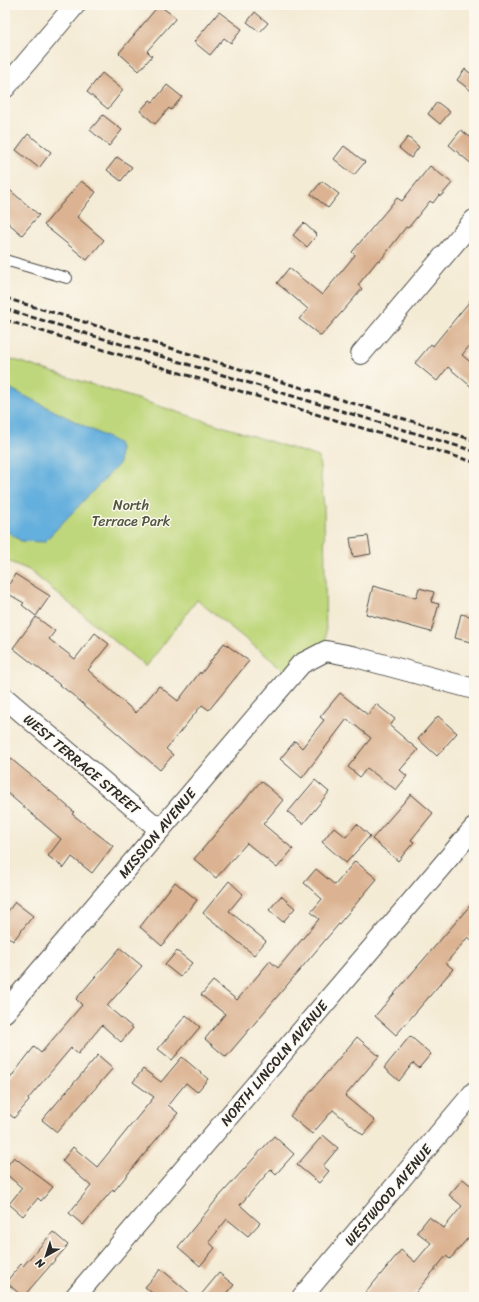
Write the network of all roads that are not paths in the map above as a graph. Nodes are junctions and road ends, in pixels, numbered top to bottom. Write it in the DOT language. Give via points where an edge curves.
graph roads {
  1 [pos="76,5"];
  2 [pos="5,88"];
  3 [pos="474,220"];
  4 [pos="5,260"];
  5 [pos="67,278"];
  6 [pos="361,354"];
  7 [pos="474,689"];
  8 [pos="5,698"];
  9 [pos="474,828"];
  10 [pos="160,830"];
  11 [pos="5,1012"];
  12 [pos="474,1092"];
  13 [pos="75,1297"];
  14 [pos="302,1297"];
  1 -- 2 [label="street"];
  3 -- 6 [label="street"];
  4 -- 5 [label="lane"];
  7 -- 10 [label="street, MISSION AVENUE" via="352,656 326,651 312,657 301,664"];
  8 -- 10 [label="street, WEST TERRACE STREET"];
  9 -- 13 [label="street, NORTH LINCOLN AVENUE"];
  10 -- 11 [label="street, MISSION AVENUE"];
  12 -- 14 [label="street, WESTWOOD AVENUE"];
}
